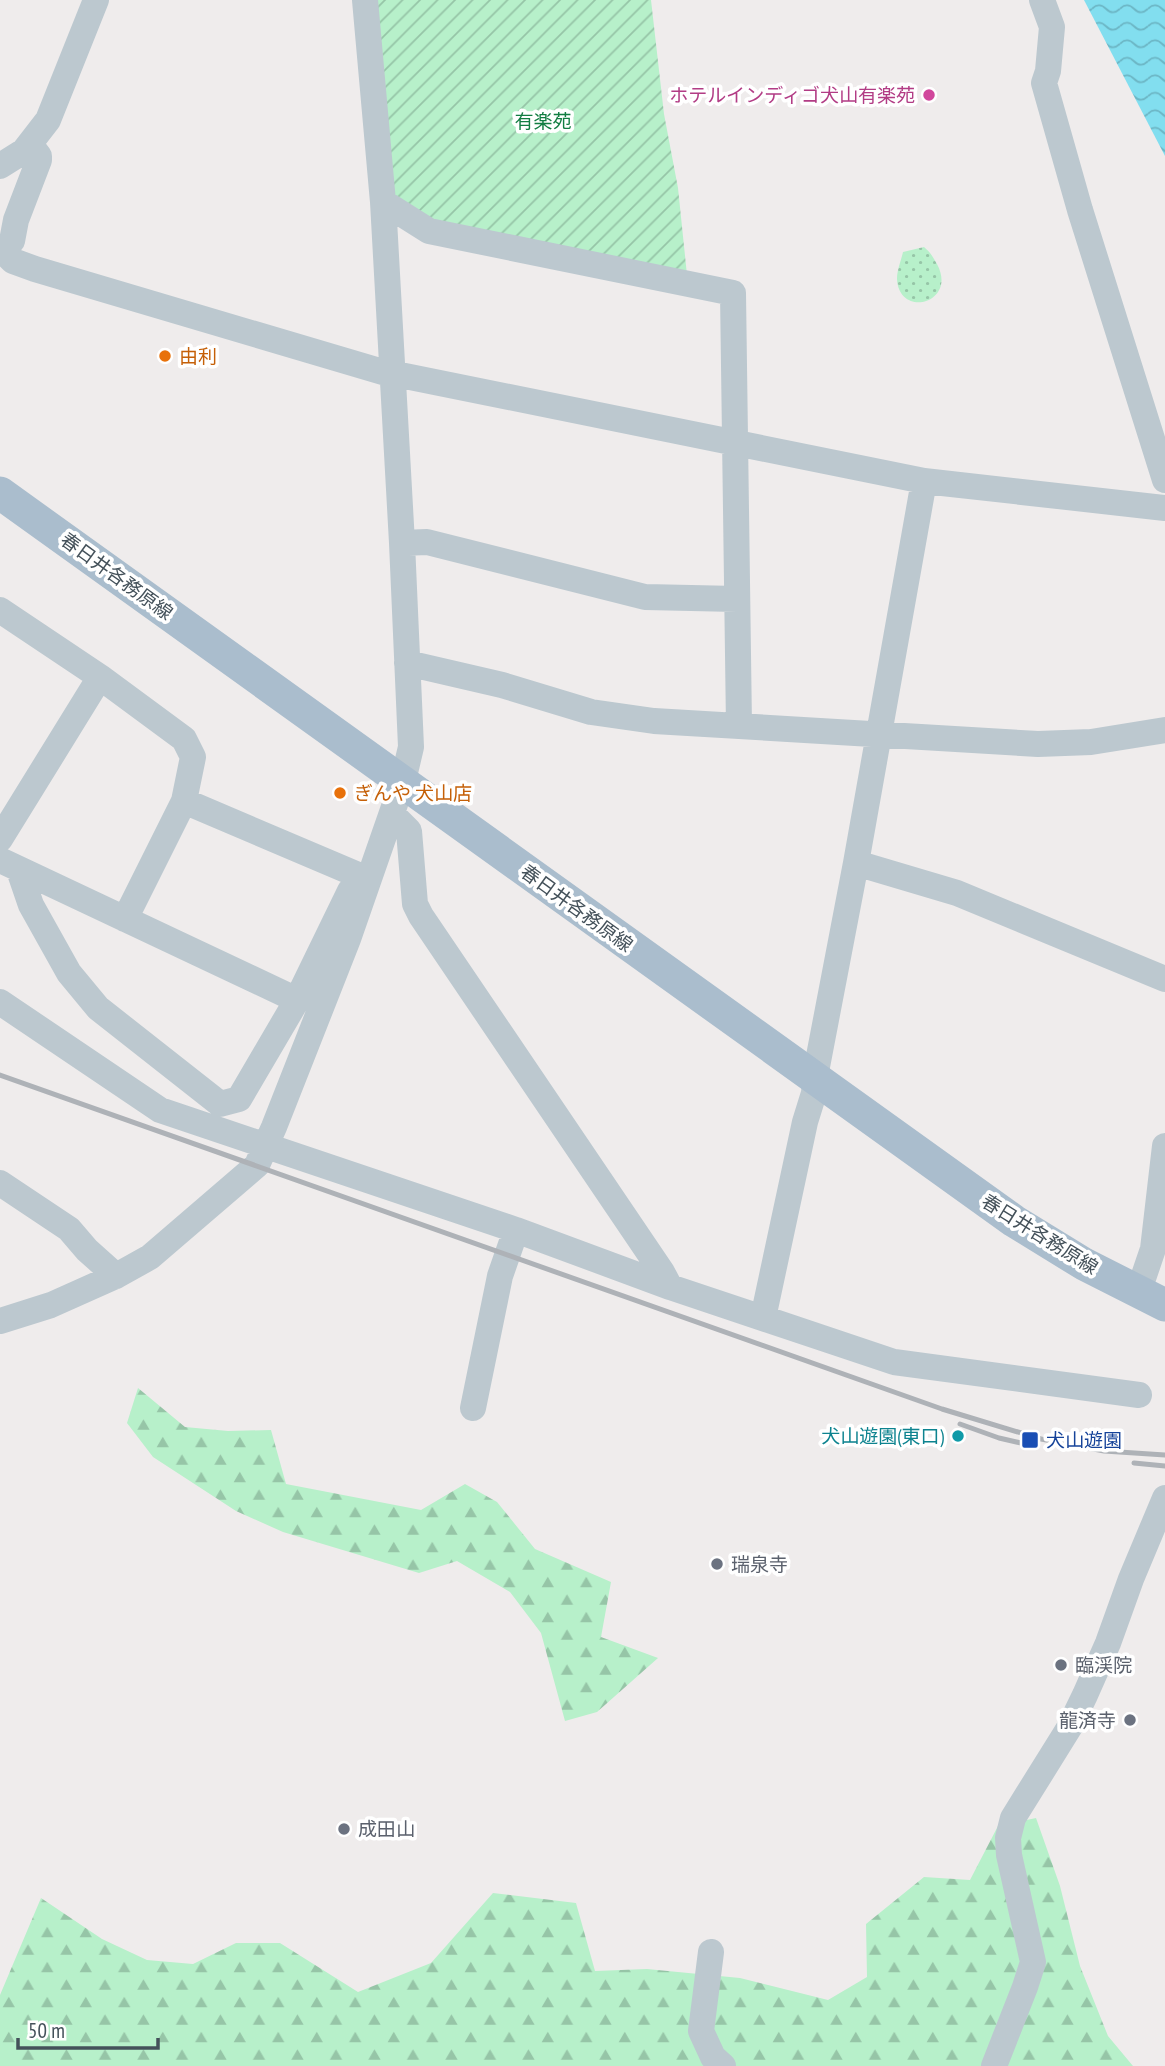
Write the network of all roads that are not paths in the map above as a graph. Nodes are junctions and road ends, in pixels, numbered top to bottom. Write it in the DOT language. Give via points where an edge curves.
graph roads {
  1 [pos="96,0"];
  2 [pos="365,0"];
  3 [pos="1042,0"];
  4 [pos="30,144"];
  5 [pos="0,166"];
  6 [pos="383,202"];
  7 [pos="1,249"];
  8 [pos="393,375"];
  9 [pos="736,444"];
  10 [pos="1165,480"];
  11 [pos="924,481"];
  12 [pos="0,493"];
  13 [pos="1165,508"];
  14 [pos="402,543"];
  15 [pos="737,599"];
  16 [pos="0,610"];
  17 [pos="407,663"];
  18 [pos="100,677"];
  19 [pos="739,726"];
  20 [pos="1165,730"];
  21 [pos="879,734"];
  22 [pos="403,780"];
  23 [pos="184,801"];
  24 [pos="392,814"];
  25 [pos="0,839"];
  26 [pos="856,863"];
  27 [pos="10,865"];
  28 [pos="364,876"];
  29 [pos="125,919"];
  30 [pos="1165,979"];
  31 [pos="297,1000"];
  32 [pos="0,1002"];
  33 [pos="815,1077"];
  34 [pos="265,1146"];
  35 [pos="1165,1146"];
  36 [pos="0,1183"];
  37 [pos="516,1230"];
  38 [pos="116,1276"];
  39 [pos="670,1287"];
  40 [pos="1151,1299"];
  41 [pos="763,1318"];
  42 [pos="0,1321"];
  43 [pos="1139,1395"];
  44 [pos="473,1408"];
  45 [pos="1165,1498"];
  46 [pos="711,1952"];
  47 [pos="723,2066"];
  48 [pos="994,2066"];
  1 -- 4 [label="street" via="58,99"];
  2 -- 6 [label="street"];
  3 -- 10 [label="street" via="1052,27 1044,83"];
  4 -- 5 [label="street"];
  4 -- 7 [label="street" via="39,160 12,241"];
  6 -- 8 [label="street"];
  6 -- 9 [label="street" via="429,231 733,293"];
  7 -- 8 [label="street" via="13,261 35,270"];
  8 -- 9 [label="street"];
  8 -- 14 [label="street"];
  9 -- 11 [label="street"];
  9 -- 15 [label="street"];
  11 -- 13 [label="street"];
  11 -- 21 [label="street"];
  12 -- 22 [label="main road, 春日井各務原線"];
  14 -- 15 [label="street" via="427,542 645,597"];
  14 -- 17 [label="street"];
  15 -- 19 [label="street"];
  16 -- 18 [label="street"];
  17 -- 19 [label="street" via="591,712"];
  17 -- 22 [label="street" via="411,747"];
  18 -- 23 [label="street" via="184,739 193,757"];
  18 -- 25 [label="street"];
  19 -- 21 [label="street"];
  20 -- 21 [label="street" via="1091,742 1038,744"];
  21 -- 26 [label="street"];
  22 -- 24 [label="street"];
  22 -- 33 [label="main road, 春日井各務原線"];
  23 -- 28 [label="street"];
  23 -- 29 [label="street"];
  24 -- 28 [label="street"];
  24 -- 39 [label="street" via="409,831 415,904 421,916"];
  26 -- 30 [label="street" via="957,894"];
  26 -- 33 [label="street"];
  27 -- 29 [label="street"];
  27 -- 31 [label="street" via="69,973 98,1008 220,1104 239,1099"];
  28 -- 31 [label="street"];
  28 -- 34 [label="street" via="343,952"];
  29 -- 31 [label="street"];
  32 -- 34 [label="street" via="160,1110"];
  33 -- 40 [label="main road, 春日井各務原線" via="1014,1221"];
  33 -- 41 [label="street"];
  34 -- 37 [label="street"];
  34 -- 38 [label="street" via="249,1173 150,1256"];
  35 -- 40 [label="street"];
  36 -- 38 [label="street" via="69,1229"];
  37 -- 39 [label="street"];
  37 -- 44 [label="street" via="500,1276"];
  38 -- 42 [label="street" via="51,1305"];
  39 -- 41 [label="street"];
  41 -- 43 [label="street" via="894,1362"];
  45 -- 48 [label="street" via="1085,1695 1013,1818 1009,1855 1033,1962"];
  46 -- 47 [label="street" via="701,2031 713,2057"];
}
